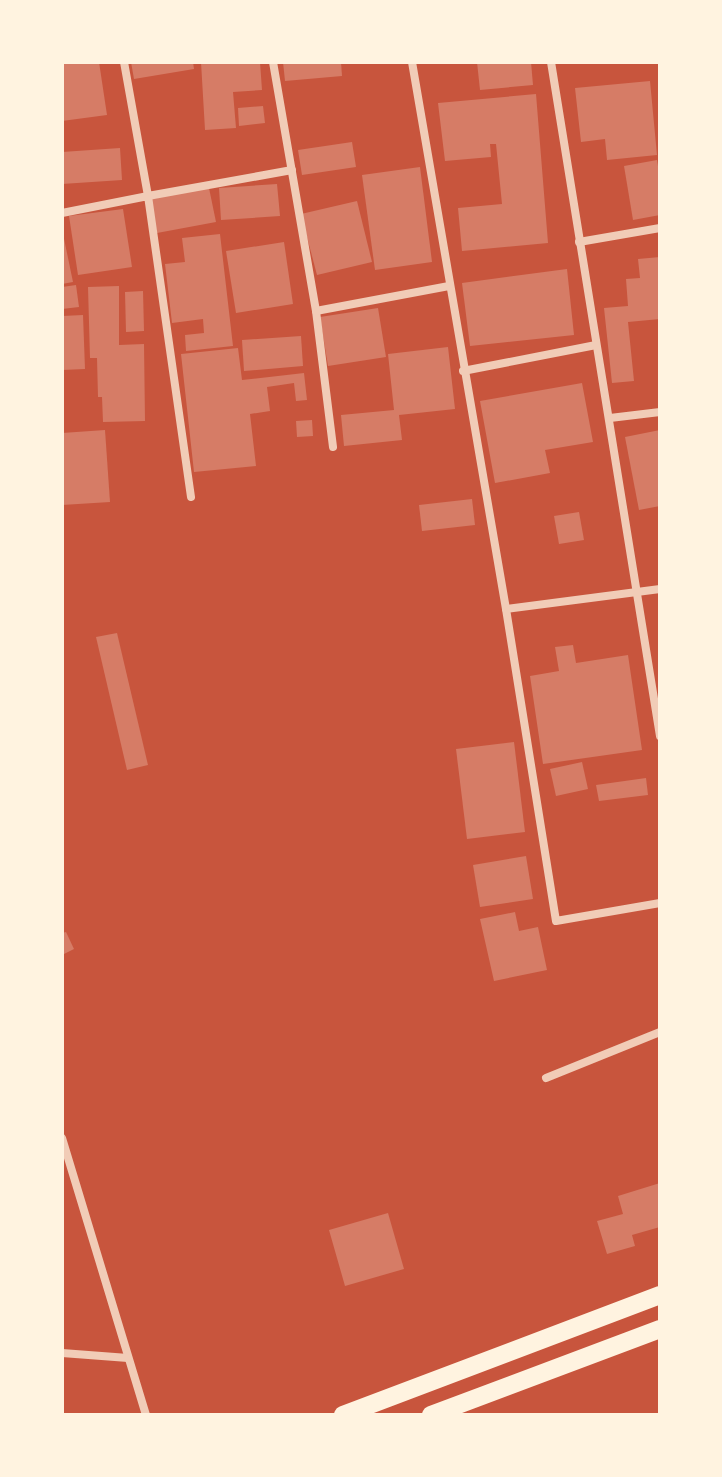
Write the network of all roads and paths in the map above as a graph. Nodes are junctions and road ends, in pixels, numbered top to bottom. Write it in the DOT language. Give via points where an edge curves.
graph roads {
  1 [pos="124,62"];
  2 [pos="273,62"];
  3 [pos="412,62"];
  4 [pos="551,62"];
  5 [pos="292,170"];
  6 [pos="148,196"];
  7 [pos="62,213"];
  8 [pos="660,228"];
  9 [pos="579,242"];
  10 [pos="449,286"];
  11 [pos="316,311"];
  12 [pos="596,345"];
  13 [pos="463,371"];
  14 [pos="660,412"];
  15 [pos="610,418"];
  16 [pos="333,447"];
  17 [pos="191,497"];
  18 [pos="660,589"];
  19 [pos="638,592"];
  20 [pos="506,609"];
  21 [pos="660,736"];
  22 [pos="660,903"];
  23 [pos="660,1032"];
  24 [pos="546,1078"];
  25 [pos="62,1138"];
  26 [pos="660,1295"];
  27 [pos="660,1329"];
  28 [pos="62,1353"];
  29 [pos="128,1358"];
  30 [pos="146,1415"];
  31 [pos="343,1415"];
  32 [pos="431,1415"];
  1 -- 6 [label="street"];
  2 -- 5 [label="street"];
  3 -- 10 [label="street"];
  4 -- 9 [label="street"];
  5 -- 6 [label="street"];
  5 -- 11 [label="street"];
  6 -- 7 [label="street"];
  6 -- 17 [label="street"];
  8 -- 9 [label="street"];
  9 -- 12 [label="street"];
  10 -- 11 [label="street"];
  10 -- 13 [label="street"];
  11 -- 16 [label="street"];
  12 -- 13 [label="street"];
  12 -- 15 [label="street"];
  13 -- 20 [label="street"];
  14 -- 15 [label="street"];
  15 -- 19 [label="street"];
  18 -- 19 [label="street"];
  19 -- 20 [label="street"];
  19 -- 21 [label="street"];
  20 -- 22 [label="street" via="556,921"];
  23 -- 24 [label="street"];
  25 -- 29 [label="street"];
  26 -- 31 [label="main road"];
  27 -- 32 [label="main road"];
  28 -- 29 [label="street"];
  29 -- 30 [label="street"];
}
